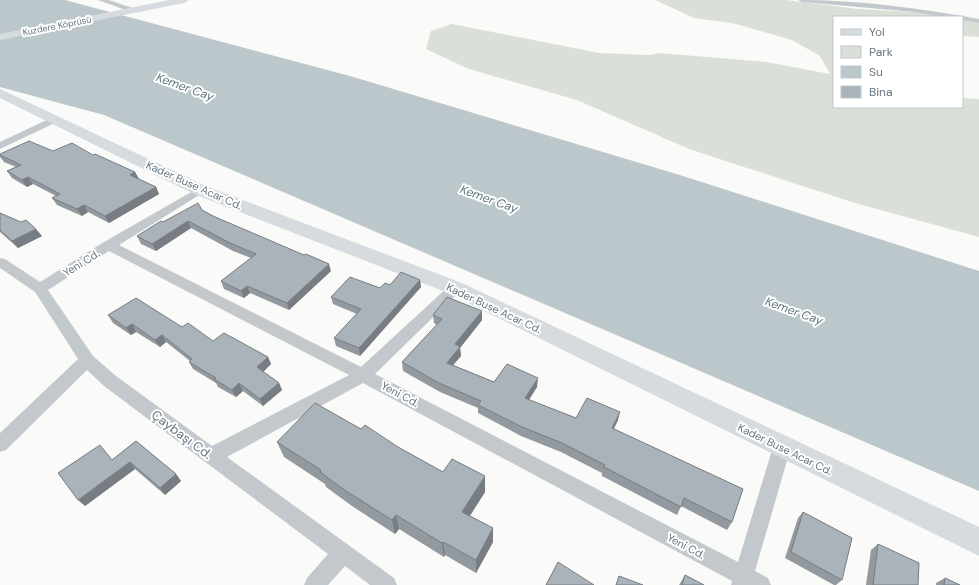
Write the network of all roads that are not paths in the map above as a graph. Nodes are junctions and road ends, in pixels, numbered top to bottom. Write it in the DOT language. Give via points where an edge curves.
graph roads {
  1 [pos="102,0"];
  2 [pos="184,0"];
  3 [pos="802,0"];
  4 [pos="134,10"];
  5 [pos="950,16"];
  6 [pos="963,18"];
  7 [pos="979,21"];
  8 [pos="0,37"];
  9 [pos="0,93"];
  10 [pos="55,120"];
  11 [pos="0,146"];
  12 [pos="200,190"];
  13 [pos="109,245"];
  14 [pos="0,262"];
  15 [pos="455,288"];
  16 [pos="40,289"];
  17 [pos="88,360"];
  18 [pos="363,375"];
  19 [pos="0,444"];
  20 [pos="782,447"];
  21 [pos="211,456"];
  22 [pos="979,542"];
  23 [pos="344,552"];
  24 [pos="742,580"];
  25 [pos="314,585"];
  26 [pos="386,585"];
  27 [pos="761,585"];
  1 -- 4 [label="street"];
  2 -- 4 [label="street, Kuzdere Köprüsü"];
  3 -- 5 [label="street" via="915,10"];
  4 -- 8 [label="street, Kuzdere Köprüsü"];
  6 -- 7 [label="street"];
  9 -- 10 [label="street, Kader Buse Acar Cd."];
  10 -- 11 [label="street"];
  10 -- 12 [label="street, Kader Buse Acar Cd."];
  12 -- 13 [label="street"];
  12 -- 15 [label="street, Kader Buse Acar Cd."];
  13 -- 16 [label="street, Yeni Cd."];
  13 -- 18 [label="street, Yeni Cd."];
  14 -- 16 [label="street, Çaybaşı Cd."];
  15 -- 18 [label="street"];
  15 -- 20 [label="street, Kader Buse Acar Cd."];
  16 -- 17 [label="street, Çaybaşı Cd."];
  17 -- 19 [label="street"];
  17 -- 21 [label="street, Çaybaşı Cd." via="110,381"];
  18 -- 21 [label="street"];
  18 -- 24 [label="street, Yeni Cd."];
  20 -- 22 [label="street, Kader Buse Acar Cd."];
  20 -- 24 [label="street"];
  21 -- 23 [label="street, Çaybaşı Cd."];
  23 -- 25 [label="street"];
  23 -- 26 [label="street, Çaybaşı Cd."];
  24 -- 27 [label="street, Yeni Cd."];
}
